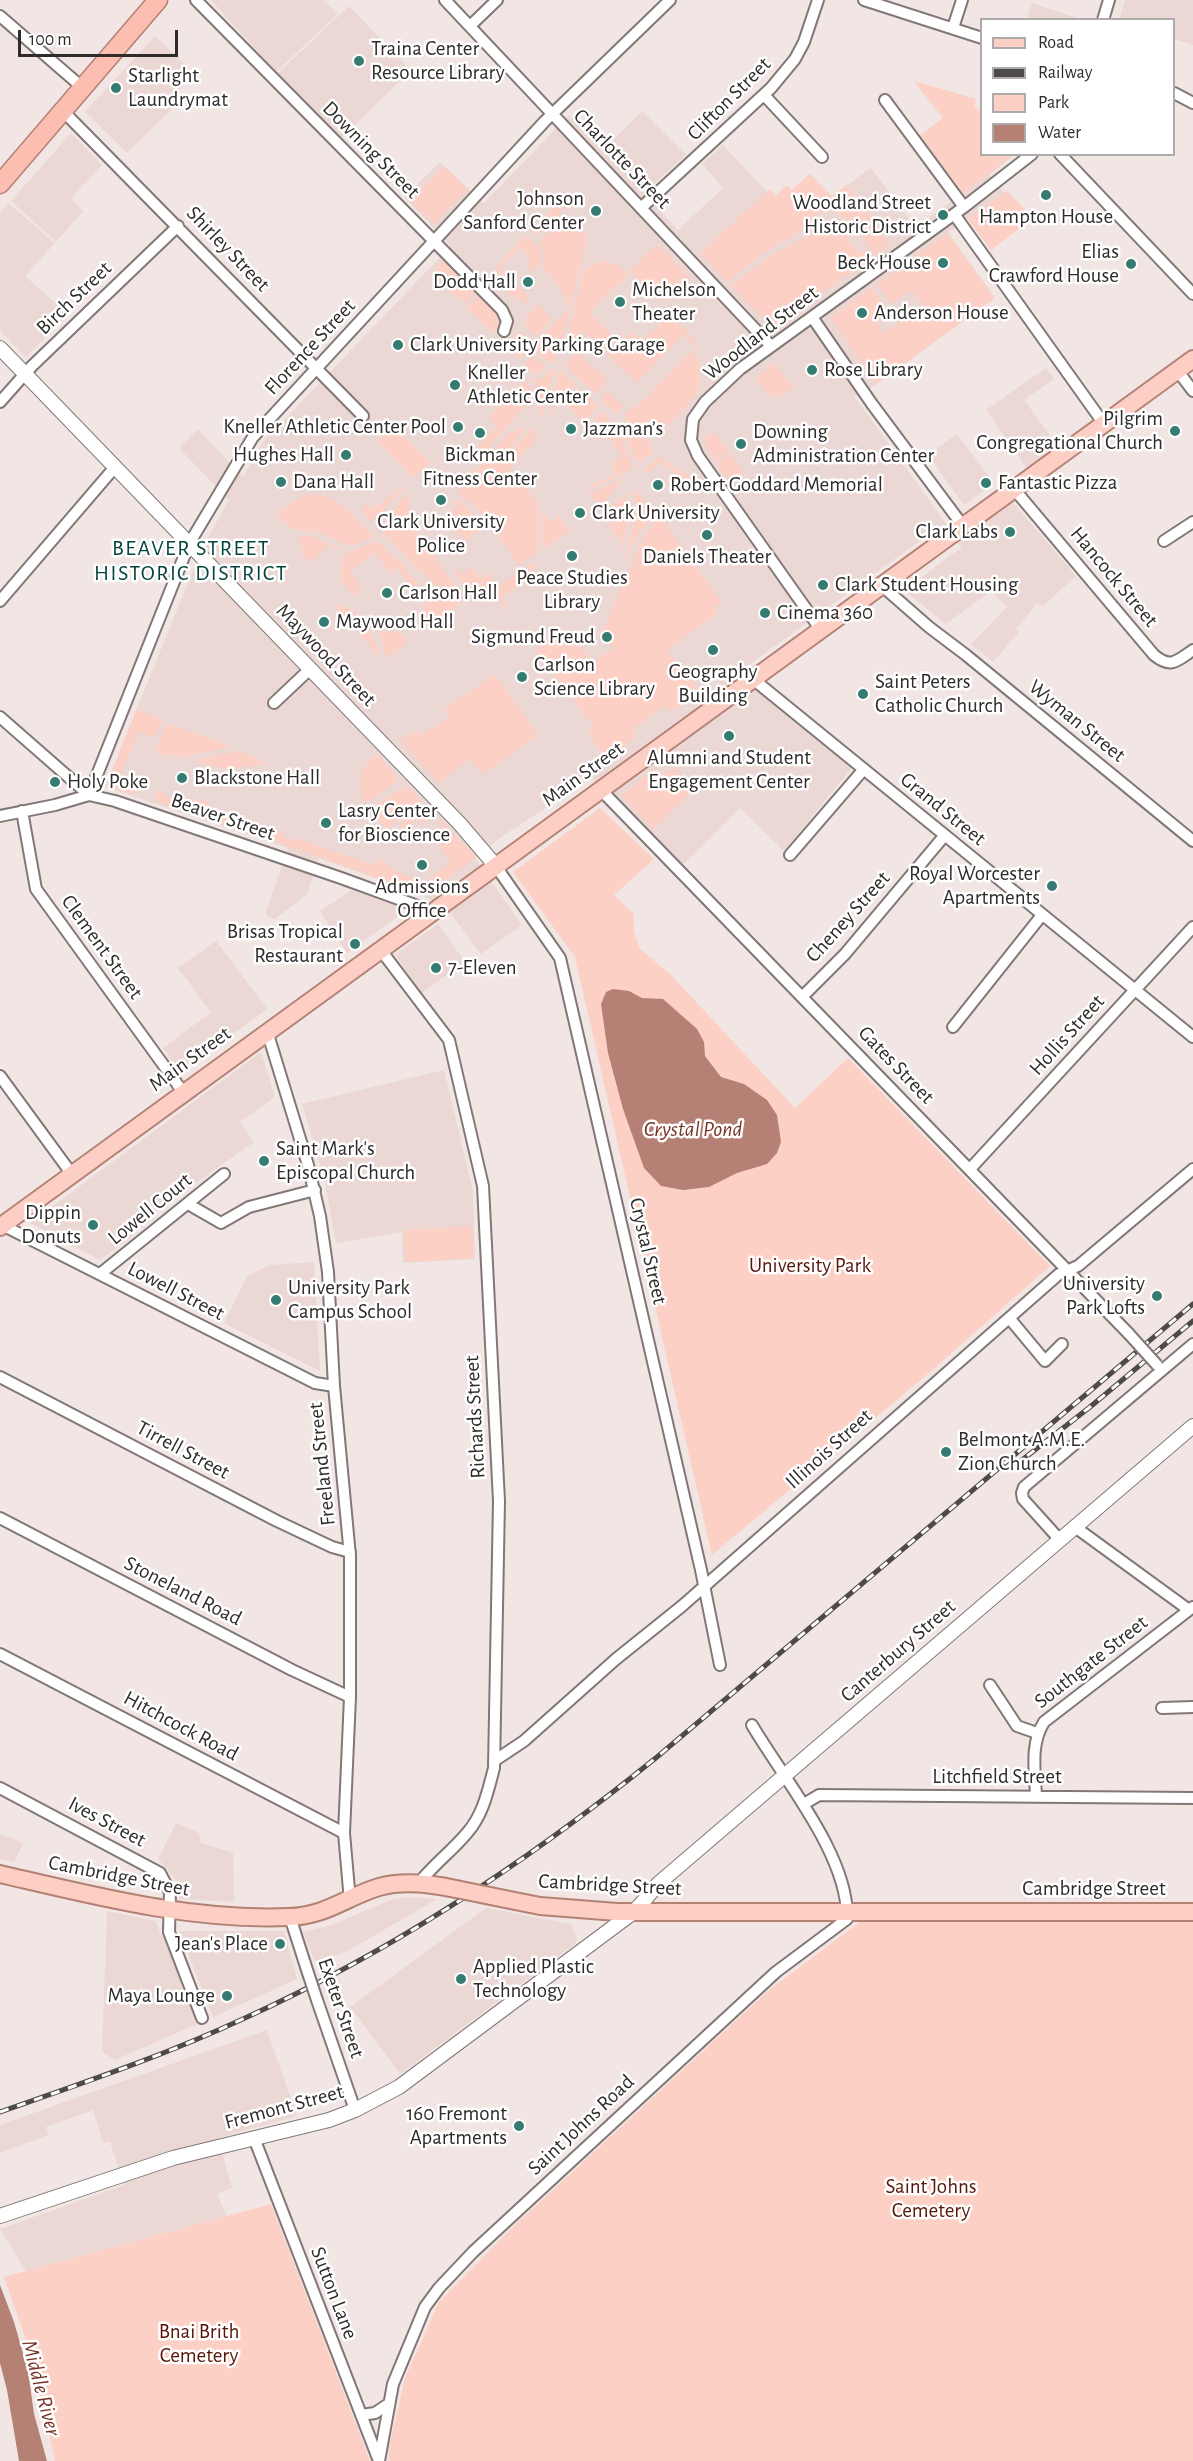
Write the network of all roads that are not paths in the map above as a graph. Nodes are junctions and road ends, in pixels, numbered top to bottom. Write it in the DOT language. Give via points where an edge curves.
graph roads {
  1 [pos="158,0"];
  2 [pos="196,0"];
  3 [pos="445,0"];
  4 [pos="497,0"];
  5 [pos="670,0"];
  6 [pos="818,0"];
  7 [pos="864,0"];
  8 [pos="962,0"];
  9 [pos="1109,0"];
  10 [pos="0,16"];
  11 [pos="1104,18"];
  12 [pos="470,26"];
  13 [pos="953,28"];
  14 [pos="980,38"];
  15 [pos="82,88"];
  16 [pos="764,94"];
  17 [pos="1175,94"];
  18 [pos="885,100"];
  19 [pos="1193,103"];
  20 [pos="63,111"];
  21 [pos="552,115"];
  22 [pos="1029,156"];
  23 [pos="1062,156"];
  24 [pos="822,157"];
  25 [pos="2,178"];
  26 [pos="964,207"];
  27 [pos="641,208"];
  28 [pos="954,214"];
  29 [pos="178,226"];
  30 [pos="435,242"];
  31 [pos="1193,294"];
  32 [pos="812,317"];
  33 [pos="504,331"];
  34 [pos="771,346"];
  35 [pos="0,348"];
  36 [pos="1193,359"];
  37 [pos="317,370"];
  38 [pos="1178,370"];
  39 [pos="25,374"];
  40 [pos="1193,391"];
  41 [pos="0,402"];
  42 [pos="363,416"];
  43 [pos="1104,424"];
  44 [pos="115,467"];
  45 [pos="1014,489"];
  46 [pos="1193,522"];
  47 [pos="963,526"];
  48 [pos="1164,541"];
  49 [pos="189,544"];
  50 [pos="881,585"];
  51 [pos="0,602"];
  52 [pos="821,630"];
  53 [pos="1193,650"];
  54 [pos="310,669"];
  55 [pos="753,679"];
  56 [pos="274,703"];
  57 [pos="0,717"];
  58 [pos="864,769"];
  59 [pos="600,789"];
  60 [pos="89,795"];
  61 [pos="22,812"];
  62 [pos="0,816"];
  63 [pos="945,835"];
  64 [pos="1193,841"];
  65 [pos="790,855"];
  66 [pos="495,865"];
  67 [pos="428,914"];
  68 [pos="1042,915"];
  69 [pos="1193,927"];
  70 [pos="380,949"];
  71 [pos="1135,990"];
  72 [pos="802,997"];
  73 [pos="953,1027"];
  74 [pos="267,1031"];
  75 [pos="1193,1037"];
  76 [pos="0,1076"];
  77 [pos="183,1092"];
  78 [pos="970,1169"];
  79 [pos="1193,1169"];
  80 [pos="71,1173"];
  81 [pos="224,1174"];
  82 [pos="315,1190"];
  83 [pos="188,1204"];
  84 [pos="1,1226"];
  85 [pos="1068,1270"];
  86 [pos="100,1274"];
  87 [pos="1010,1319"];
  88 [pos="1062,1344"];
  89 [pos="1193,1344"];
  90 [pos="1160,1367"];
  91 [pos="0,1377"];
  92 [pos="334,1386"];
  93 [pos="1193,1426"];
  94 [pos="0,1518"];
  95 [pos="1075,1527"];
  96 [pos="1060,1540"];
  97 [pos="350,1552"];
  98 [pos="704,1585"];
  99 [pos="1191,1608"];
  100 [pos="0,1654"];
  101 [pos="720,1665"];
  102 [pos="990,1685"];
  103 [pos="350,1697"];
  104 [pos="1193,1707"];
  105 [pos="1162,1708"];
  106 [pos="752,1725"];
  107 [pos="1037,1733"];
  108 [pos="494,1761"];
  109 [pos="786,1776"];
  110 [pos="0,1788"];
  111 [pos="1036,1796"];
  112 [pos="1193,1798"];
  113 [pos="804,1804"];
  114 [pos="345,1833"];
  115 [pos="0,1874"];
  116 [pos="418,1884"];
  117 [pos="350,1901"];
  118 [pos="847,1910"];
  119 [pos="171,1911"];
  120 [pos="635,1911"];
  121 [pos="1193,1911"];
  122 [pos="290,1917"];
  123 [pos="202,2018"];
  124 [pos="355,2110"];
  125 [pos="254,2138"];
  126 [pos="0,2216"];
  127 [pos="387,2405"];
  128 [pos="361,2415"];
  129 [pos="379,2461"];
  1 -- 15 [label="highway"];
  2 -- 30 [label="street, Downing Street"];
  3 -- 12 [label="street, Charlotte Street"];
  4 -- 12 [label="street"];
  5 -- 21 [label="street, Florence Street"];
  6 -- 16 [label="street, Clifton Street" via="795,59"];
  7 -- 13 [label="street"];
  8 -- 13 [label="street"];
  9 -- 11 [label="street"];
  10 -- 15 [label="street"];
  12 -- 21 [label="street, Charlotte Street"];
  13 -- 14 [label="street"];
  15 -- 20 [label="highway"];
  16 -- 24 [label="street"];
  16 -- 27 [label="street, Clifton Street"];
  17 -- 19 [label="street"];
  18 -- 26 [label="street"];
  20 -- 25 [label="highway"];
  20 -- 29 [label="street, Shirley Street"];
  21 -- 27 [label="street, Charlotte Street"];
  21 -- 30 [label="street, Florence Street"];
  22 -- 26 [label="street, Woodland Street"];
  23 -- 31 [label="street"];
  26 -- 28 [label="street, Woodland Street"];
  27 -- 34 [label="street, Charlotte Street"];
  28 -- 32 [label="street, Woodland Street"];
  28 -- 43 [label="street"];
  29 -- 37 [label="street, Shirley Street"];
  29 -- 39 [label="street, Birch Street"];
  30 -- 33 [label="street, Downing Street" via="505,313"];
  30 -- 37 [label="street, Florence Street"];
  32 -- 34 [label="street, Woodland Street"];
  32 -- 47 [label="street"];
  34 -- 52 [label="street, Woodland Street" via="705,402 693,419 691,440 698,456"];
  35 -- 39 [label="street, Maywood Street"];
  36 -- 38 [label="main road, Main Street"];
  37 -- 42 [label="street, Shirley Street"];
  37 -- 49 [label="street, Florence Street" via="253,437"];
  38 -- 40 [label="street"];
  38 -- 43 [label="main road, Main Street"];
  39 -- 41 [label="street, Birch Street"];
  39 -- 44 [label="street, Maywood Street"];
  43 -- 45 [label="main road, Main Street"];
  44 -- 49 [label="street, Maywood Street"];
  44 -- 51 [label="street"];
  45 -- 47 [label="main road, Main Street"];
  45 -- 53 [label="street, Hancock Street" via="1154,655 1171,663"];
  46 -- 48 [label="street"];
  47 -- 50 [label="main road, Main Street"];
  49 -- 54 [label="street, Maywood Street"];
  49 -- 60 [label="street, Florence Street"];
  50 -- 52 [label="main road, Main Street"];
  50 -- 64 [label="street, Wyman Street"];
  52 -- 55 [label="main road, Main Street"];
  54 -- 56 [label="street"];
  54 -- 66 [label="street, Maywood Street"];
  55 -- 58 [label="street, Grand Street"];
  55 -- 59 [label="main road, Main Street"];
  57 -- 60 [label="street"];
  58 -- 63 [label="street, Grand Street"];
  58 -- 65 [label="street"];
  59 -- 66 [label="main road, Main Street"];
  59 -- 72 [label="street, Gates Street"];
  60 -- 61 [label="street, Beaver Street"];
  60 -- 67 [label="street, Beaver Street" via="210,832 415,905"];
  61 -- 62 [label="street, Beaver Street"];
  61 -- 77 [label="street, Clement Street" via="36,889"];
  63 -- 68 [label="street, Grand Street"];
  63 -- 72 [label="street, Cheney Street" via="845,954"];
  66 -- 67 [label="main road, Main Street"];
  66 -- 98 [label="street, Crystal Street" via="560,958"];
  67 -- 70 [label="main road, Main Street"];
  68 -- 71 [label="street, Grand Street"];
  68 -- 73 [label="street"];
  69 -- 71 [label="street, Hollis Street"];
  70 -- 74 [label="main road, Main Street"];
  70 -- 108 [label="street, Richards Street" via="448,1040 483,1186 499,1501"];
  71 -- 75 [label="street, Grand Street"];
  71 -- 78 [label="street, Hollis Street"];
  72 -- 78 [label="street, Gates Street"];
  74 -- 77 [label="main road, Main Street"];
  74 -- 82 [label="street, Freeland Street"];
  76 -- 80 [label="street"];
  77 -- 80 [label="main road, Main Street"];
  78 -- 85 [label="street, Gates Street"];
  79 -- 85 [label="street, Illinois Street" via="1078,1266"];
  80 -- 84 [label="main road, Main Street"];
  81 -- 83 [label="street, Lowell Court"];
  82 -- 83 [label="street" via="249,1208 221,1223"];
  82 -- 92 [label="street, Freeland Street" via="328,1272"];
  83 -- 86 [label="street, Lowell Court"];
  84 -- 86 [label="street, Lowell Street"];
  85 -- 87 [label="street, Illinois Street"];
  85 -- 90 [label="street, Gates Street, bridge"];
  86 -- 92 [label="street, Lowell Street" via="315,1383"];
  87 -- 88 [label="street" via="1045,1360"];
  87 -- 98 [label="street, Illinois Street"];
  89 -- 90 [label="street"];
  90 -- 96 [label="street" via="1024,1487 1023,1499"];
  91 -- 97 [label="street, Tirrell Street" via="278,1521"];
  92 -- 97 [label="street, Freeland Street"];
  93 -- 95 [label="street, Canterbury Street"];
  94 -- 103 [label="street, Stoneland Road"];
  95 -- 96 [label="street, Canterbury Street"];
  95 -- 99 [label="street"];
  96 -- 109 [label="street, Canterbury Street"];
  97 -- 103 [label="street, Freeland Street"];
  98 -- 101 [label="street, Crystal Street"];
  98 -- 108 [label="street, Illinois Street" via="524,1742"];
  99 -- 107 [label="street, Southgate Street" via="1044,1722"];
  100 -- 114 [label="street, Hitchcock Road"];
  102 -- 107 [label="street" via="1017,1726"];
  103 -- 114 [label="street, Freeland Street"];
  104 -- 105 [label="street"];
  106 -- 109 [label="street"];
  107 -- 111 [label="street, Southgate Street"];
  108 -- 116 [label="street, Richards Street" via="489,1790 477,1819"];
  109 -- 113 [label="street"];
  109 -- 120 [label="street, Canterbury Street" via="659,1883"];
  110 -- 119 [label="street, Ives Street" via="160,1873 170,1892"];
  111 -- 112 [label="street, Litchfield Street"];
  111 -- 113 [label="street, Litchfield Street" via="819,1795"];
  113 -- 118 [label="street" via="839,1872"];
  114 -- 117 [label="street, Freeland Street"];
  115 -- 119 [label="main road, Cambridge Street"];
  116 -- 117 [label="main road, Cambridge Street" via="380,1887"];
  116 -- 120 [label="main road, Cambridge Street, bridge" via="540,1906"];
  117 -- 122 [label="main road, Cambridge Street" via="320,1913"];
  118 -- 120 [label="main road, Cambridge Street"];
  118 -- 121 [label="main road, Cambridge Street"];
  118 -- 127 [label="street, Saint Johns Road" via="847,1919 776,1972 473,2252 439,2288 425,2307"];
  119 -- 122 [label="main road, Cambridge Street"];
  119 -- 123 [label="street, Ives Street" via="169,1932"];
  120 -- 124 [label="street, Fremont Street" via="399,2087"];
  122 -- 124 [label="street, Exeter Street, bridge"];
  124 -- 125 [label="street, Fremont Street"];
  125 -- 126 [label="street, Fremont Street" via="173,2158"];
  125 -- 128 [label="street, Sutton Lane"];
  127 -- 128 [label="street" via="375,2413"];
  127 -- 129 [label="street, Saint Johns Road"];
  128 -- 129 [label="street, Sutton Lane"];
}
